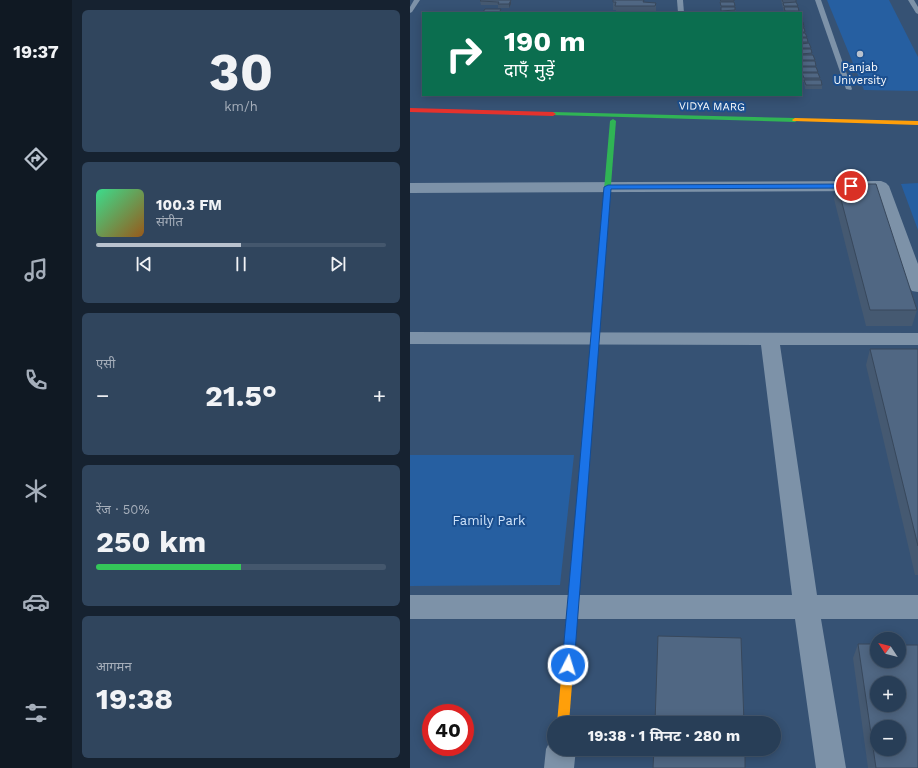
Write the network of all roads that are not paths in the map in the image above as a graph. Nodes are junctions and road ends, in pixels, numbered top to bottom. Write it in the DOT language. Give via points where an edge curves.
graph roads {
  1 [pos="417,0"];
  2 [pos="680,0"];
  3 [pos="818,0"];
  4 [pos="911,0"];
  5 [pos="410,11"];
  6 [pos="680,12"];
  7 [pos="918,12"];
  8 [pos="849,89"];
  9 [pos="410,110"];
  10 [pos="410,117"];
  11 [pos="613,121"];
  12 [pos="918,123"];
  13 [pos="918,130"];
  14 [pos="608,187"];
  15 [pos="410,188"];
  16 [pos="918,287"];
  17 [pos="410,338"];
  18 [pos="595,338"];
  19 [pos="770,339"];
  20 [pos="918,339"];
  21 [pos="410,607"];
  22 [pos="573,607"];
  23 [pos="806,607"];
  24 [pos="918,607"];
  25 [pos="564,716"];
  26 [pos="560,756"];
  27 [pos="559,768"];
  28 [pos="831,768"];
  1 -- 5 [label="lane"];
  2 -- 6 [label="lane"];
  3 -- 8 [label="lane"];
  4 -- 7 [label="lane"];
  9 -- 12 [label="main road, VIDYA MARG"];
  10 -- 11 [label="main road, VIDYA MARG"];
  11 -- 13 [label="main road, VIDYA MARG"];
  11 -- 14 [label="main road"];
  14 -- 15 [label="street"];
  14 -- 16 [label="street" via="881,186"];
  14 -- 18 [label="main road"];
  17 -- 18 [label="street"];
  18 -- 19 [label="street"];
  18 -- 22 [label="main road"];
  19 -- 20 [label="street"];
  19 -- 23 [label="street"];
  21 -- 22 [label="street"];
  22 -- 23 [label="street"];
  22 -- 25 [label="main road"];
  23 -- 24 [label="street"];
  23 -- 28 [label="street"];
  26 -- 27 [label="street"];
}
